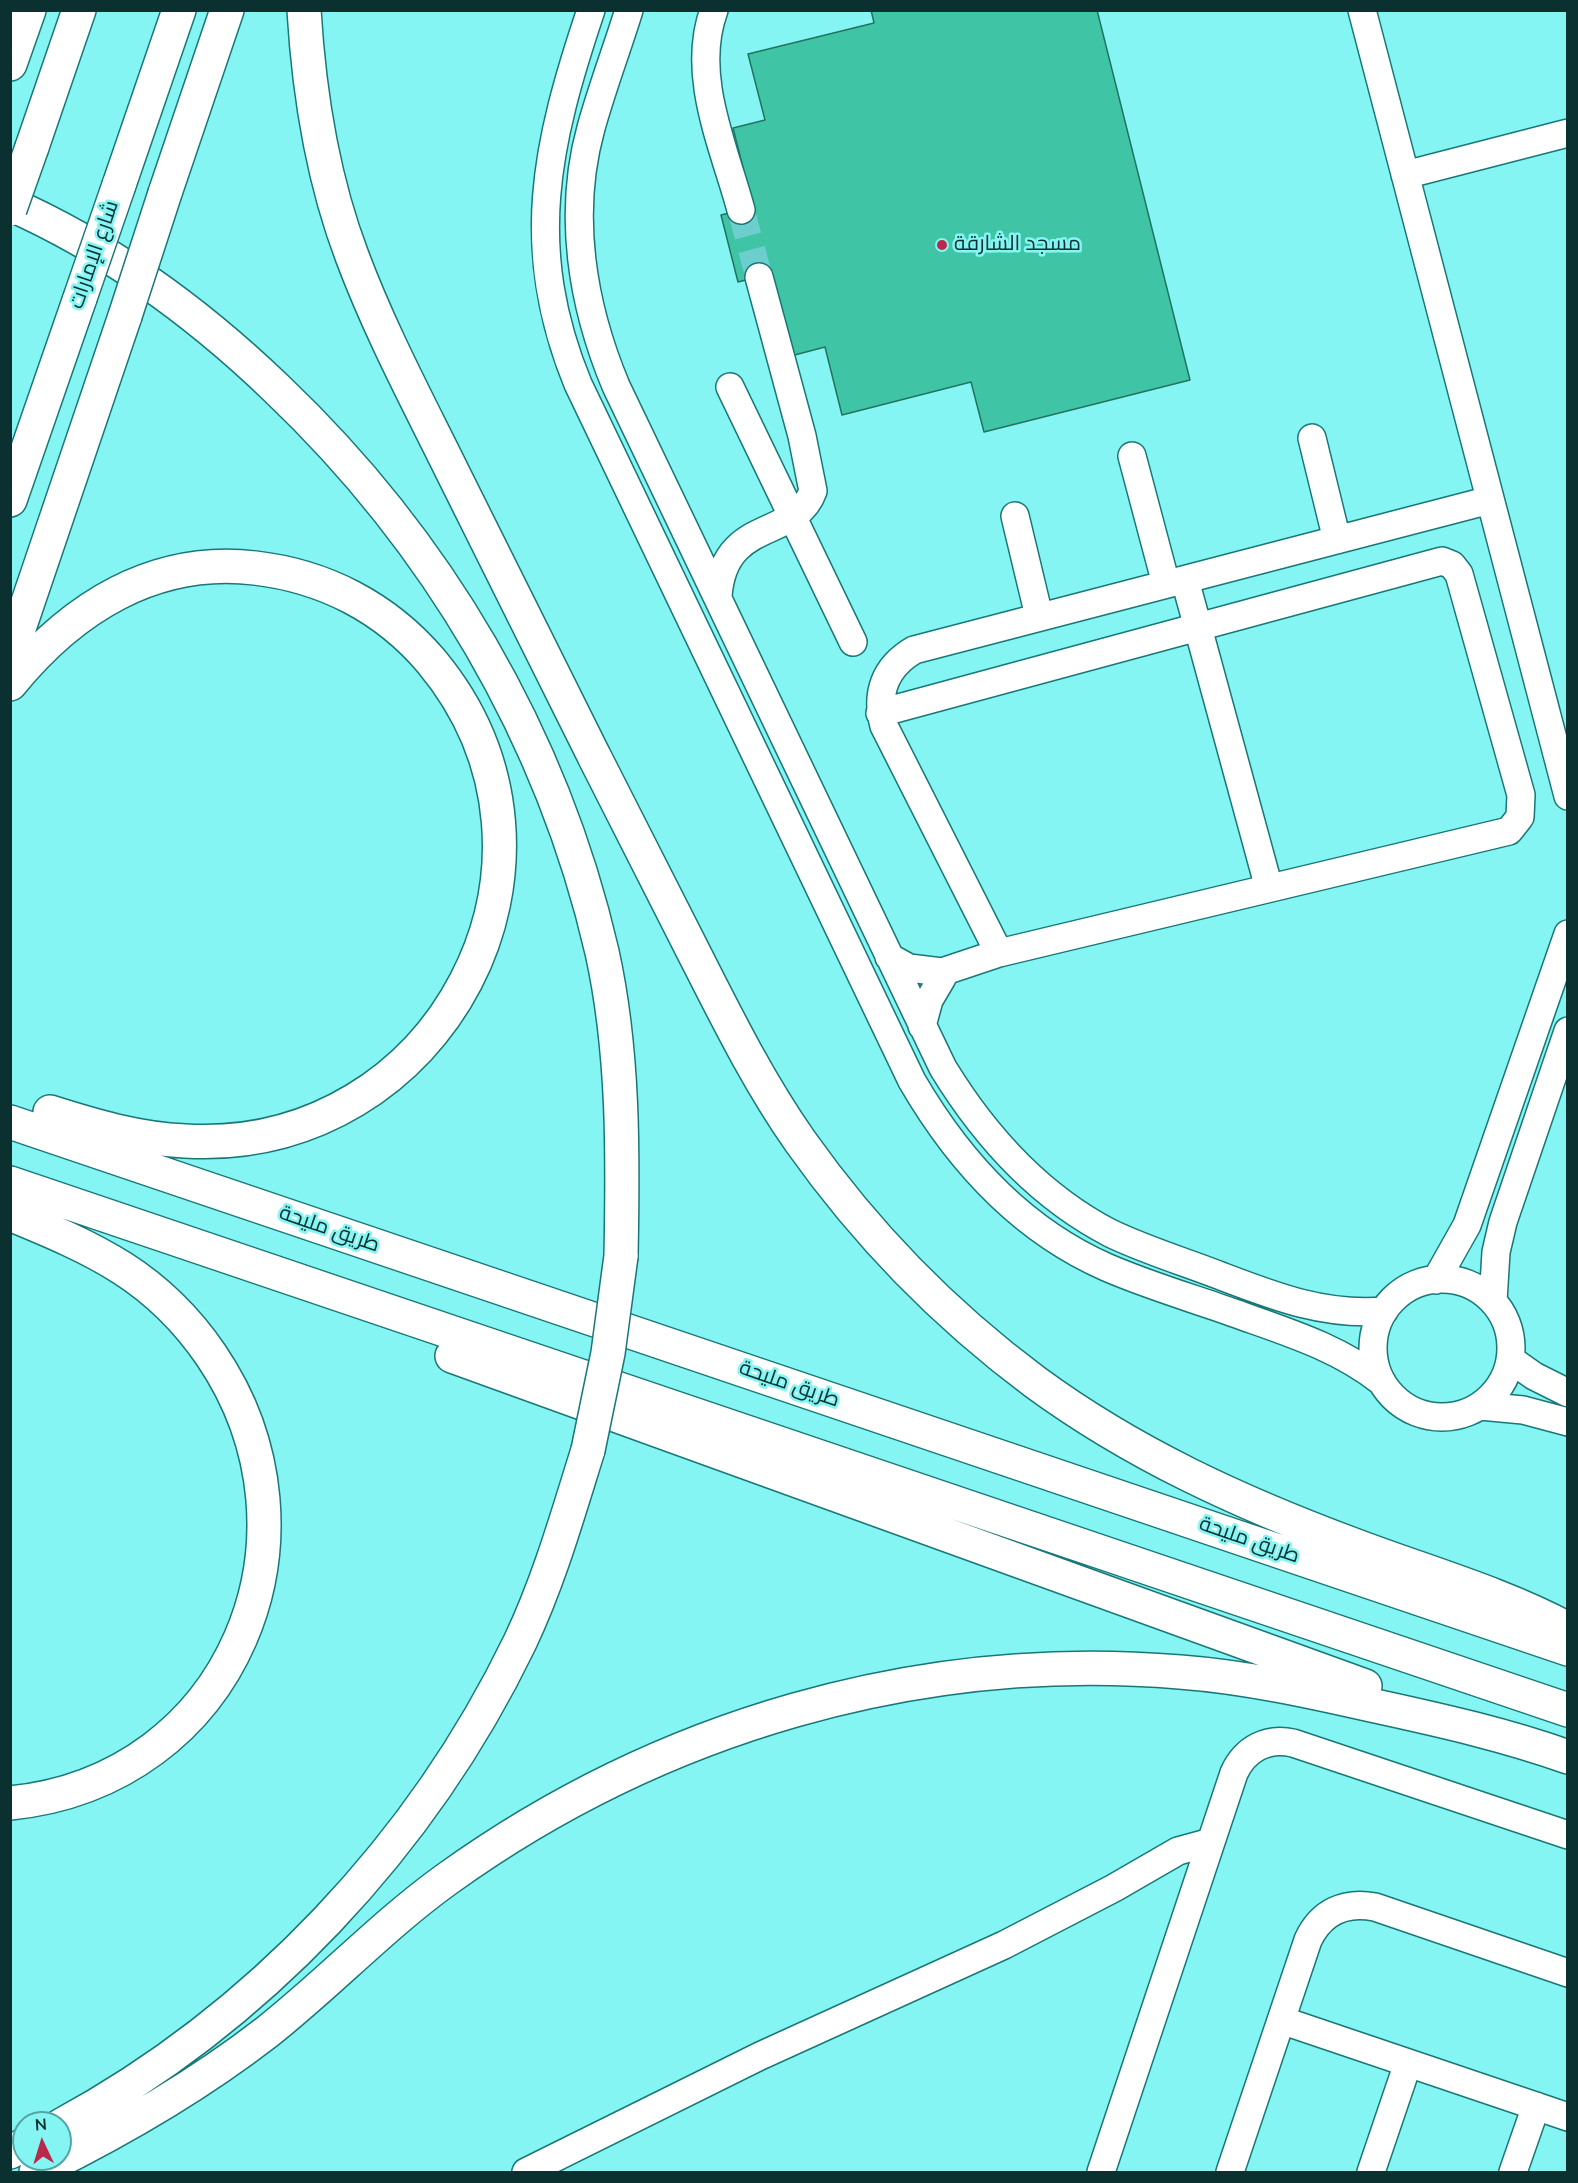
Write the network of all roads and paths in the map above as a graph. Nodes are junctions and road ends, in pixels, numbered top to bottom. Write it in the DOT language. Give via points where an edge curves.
graph roads {
  1 [pos="29,10"];
  2 [pos="79,10"];
  3 [pos="178,10"];
  4 [pos="227,10"];
  5 [pos="304,10"];
  6 [pos="591,10"];
  7 [pos="629,10"];
  8 [pos="714,10"];
  9 [pos="1362,10"];
  10 [pos="10,64"];
  11 [pos="1568,133"];
  12 [pos="1405,175"];
  13 [pos="10,204"];
  14 [pos="10,209"];
  15 [pos="741,210"];
  16 [pos="759,277"];
  17 [pos="730,387"];
  18 [pos="1312,438"];
  19 [pos="1131,456"];
  20 [pos="10,500"];
  21 [pos="1490,500"];
  22 [pos="792,516"];
  23 [pos="1015,516"];
  24 [pos="686,533"];
  25 [pos="1337,540"];
  26 [pos="654,543"];
  27 [pos="735,548"];
  28 [pos="1175,582"];
  29 [pos="718,596"];
  30 [pos="1039,616"];
  31 [pos="1198,626"];
  32 [pos="732,630"];
  33 [pos="853,642"];
  34 [pos="704,647"];
  35 [pos="10,655"];
  36 [pos="10,684"];
  37 [pos="880,713"];
  38 [pos="1567,790"];
  39 [pos="1269,888"];
  40 [pos="1568,934"];
  41 [pos="999,953"];
  42 [pos="890,957"];
  43 [pos="942,972"];
  44 [pos="922,1026"];
  45 [pos="1568,1031"];
  46 [pos="10,1103"];
  47 [pos="10,1122"];
  48 [pos="10,1184"];
  49 [pos="10,1214"];
  50 [pos="288,1277"];
  51 [pos="1436,1280"];
  52 [pos="1492,1301"];
  53 [pos="1384,1311"];
  54 [pos="1510,1359"];
  55 [pos="1382,1382"];
  56 [pos="1568,1394"];
  57 [pos="1480,1406"];
  58 [pos="1568,1422"];
  59 [pos="1568,1629"];
  60 [pos="1568,1649"];
  61 [pos="1568,1710"];
  62 [pos="1507,1736"];
  63 [pos="1568,1757"];
  64 [pos="10,1803"];
  65 [pos="1568,1835"];
  66 [pos="1211,1842"];
  67 [pos="1568,1973"];
  68 [pos="1281,2020"];
  69 [pos="1408,2063"];
  70 [pos="1536,2106"];
  71 [pos="1568,2117"];
  72 [pos="72,2119"];
  73 [pos="36,2172"];
  74 [pos="526,2172"];
  75 [pos="1101,2172"];
  76 [pos="1230,2172"];
  77 [pos="1371,2172"];
  78 [pos="1513,2172"];
  1 -- 10 [label="highway"];
  2 -- 14 [label="highway, bridge"];
  3 -- 20 [label="highway, شارع الإمارات, bridge"];
  4 -- 35 [label="highway, bridge"];
  5 -- 59 [label="highway" via="314,113 330,188 373,310 730,1025 800,1141 841,1195 932,1295 982,1340 1045,1388 1146,1455 1264,1511 1504,1599"];
  6 -- 26 [label="street" via="564,90 550,154 545,223 548,277 566,355"];
  7 -- 24 [label="street" via="584,160 581,252 589,307 605,360"];
  8 -- 15 [label="street" via="705,41 704,69"];
  9 -- 12 [label="street"];
  11 -- 12 [label="street"];
  12 -- 21 [label="street"];
  13 -- 72 [label="highway, bridge" via="134,273 226,340 309,419 379,495 440,578 494,666 539,758 571,844 602,954 620,1104 623,1180 621,1256 608,1353 588,1450 520,1640 453,1759 400,1833 327,1920 228,2015 149,2072"];
  16 -- 22 [label="street" via="813,482 806,506"];
  17 -- 22 [label="street"];
  18 -- 25 [label="street"];
  19 -- 28 [label="street"];
  21 -- 25 [label="street"];
  21 -- 38 [label="street"];
  22 -- 27 [label="street"];
  22 -- 33 [label="street"];
  23 -- 30 [label="street"];
  24 -- 26 [label="street"];
  24 -- 27 [label="street"];
  24 -- 29 [label="street"];
  25 -- 28 [label="street"];
  26 -- 34 [label="street"];
  27 -- 29 [label="street" via="721,576"];
  28 -- 30 [label="street"];
  28 -- 31 [label="street"];
  29 -- 32 [label="street"];
  30 -- 37 [label="street" via="904,656 883,684"];
  31 -- 37 [label="street"];
  31 -- 39 [label="street"];
  31 -- 39 [label="street" via="1436,561 1447,562 1459,574 1521,795 1520,817 1509,831"];
  32 -- 34 [label="street"];
  32 -- 42 [label="street"];
  34 -- 55 [label="street" via="912,1081 947,1137 974,1170 1036,1226 1084,1256 1129,1276 1313,1341 1353,1361"];
  36 -- 46 [label="highway" via="63,628 94,605 165,574 242,567 281,571 318,582 354,597 416,643 460,702 491,776 499,818 500,861 484,945 467,984 417,1051 350,1104 312,1122 271,1134 187,1142 144,1138"];
  37 -- 41 [label="street"];
  39 -- 41 [label="street"];
  40 -- 51 [label="street" via="1467,1226"];
  41 -- 43 [label="street"];
  42 -- 43 [label="street" via="909,968"];
  42 -- 44 [label="street"];
  43 -- 44 [label="street"];
  44 -- 53 [label="street" via="960,1094 998,1144 1041,1185 1087,1219 1111,1233 1295,1304 1345,1312"];
  45 -- 52 [label="street" via="1503,1222"];
  47 -- 60 [label="highway, طريق مليحة"];
  48 -- 50 [label="highway"];
  49 -- 64 [label="highway" via="102,1254 162,1298 188,1325 220,1370 246,1420 257,1455 266,1514 261,1574 243,1631 212,1687 191,1714 140,1758 110,1775 46,1797"];
  50 -- 61 [label="highway"];
  50 -- 62 [label="highway" via="451,1356"];
  51 -- 52 [label="street" via="1467,1284"];
  51 -- 53 [label="street" via="1412,1286"];
  52 -- 54 [label="street" via="1510,1334"];
  53 -- 55 [label="street" via="1373,1346"];
  54 -- 56 [label="street"];
  54 -- 57 [label="street" via="1503,1381"];
  55 -- 57 [label="street" via="1398,1401 1426,1415 1457,1415"];
  57 -- 58 [label="street" via="1523,1410"];
  62 -- 63 [label="highway"];
  62 -- 73 [label="highway" via="1303,1690 1139,1669 1048,1669 958,1676 869,1690 774,1715 633,1769 493,1847 406,1909 255,2040 147,2112"];
  65 -- 66 [label="street" via="1293,1743 1275,1741 1257,1746 1238,1765"];
  66 -- 74 [label="street" via="1178,1851 1022,1936 760,2056"];
  66 -- 75 [label="street"];
  67 -- 68 [label="street" via="1375,1907 1344,1906 1326,1916 1312,1931"];
  68 -- 69 [label="street"];
  68 -- 76 [label="street"];
  69 -- 70 [label="street"];
  69 -- 77 [label="street"];
  70 -- 71 [label="street"];
  70 -- 78 [label="street"];
}
